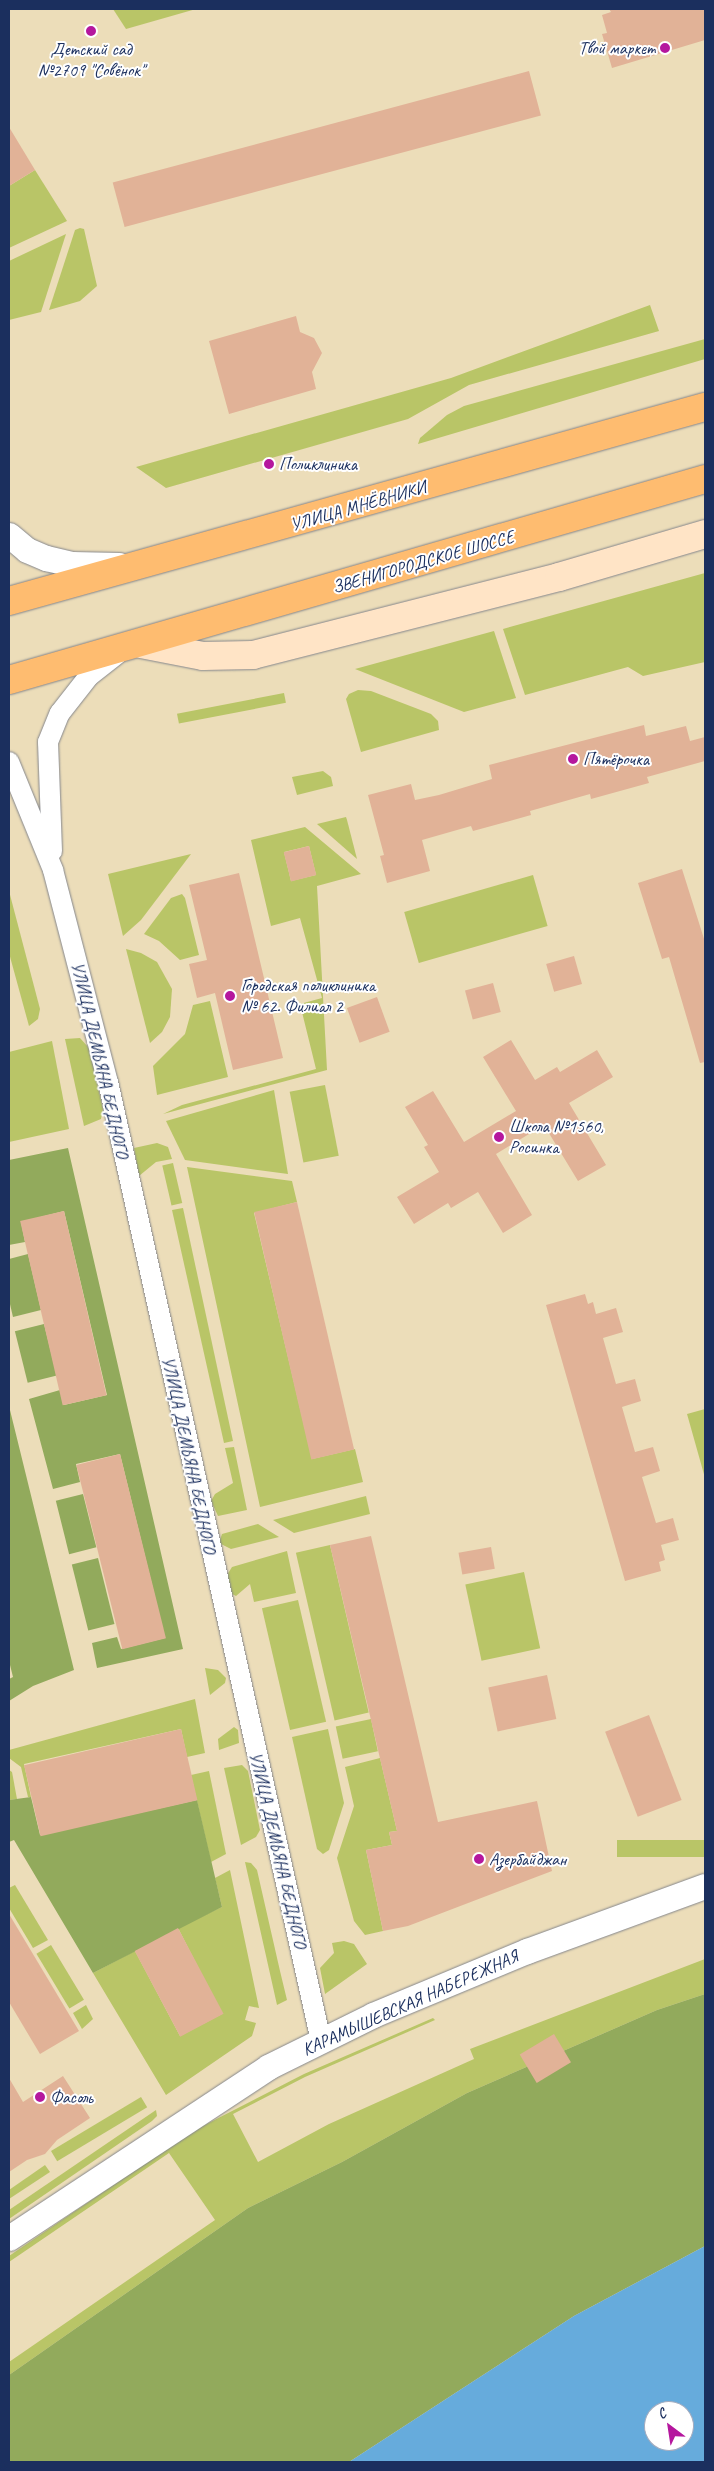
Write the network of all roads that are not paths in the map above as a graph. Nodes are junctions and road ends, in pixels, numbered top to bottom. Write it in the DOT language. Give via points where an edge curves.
graph roads {
  1 [pos="705,407"];
  2 [pos="705,479"];
  3 [pos="705,534"];
  4 [pos="9,535"];
  5 [pos="168,559"];
  6 [pos="9,601"];
  7 [pos="138,645"];
  8 [pos="9,680"];
  9 [pos="9,762"];
  10 [pos="53,870"];
  11 [pos="705,1886"];
  12 [pos="321,2041"];
  13 [pos="9,2238"];
  1 -- 5 [label="main road, УЛИЦА МНЁВНИКИ"];
  2 -- 7 [label="main road, ЗВЕНИГОРОДСКОЕ ШОССЕ"];
  3 -- 7 [label="main road" via="559,577 253,655 202,656"];
  4 -- 5 [label="street" via="27,550 71,564 130,565"];
  5 -- 6 [label="main road, УЛИЦА МНЁВНИКИ"];
  7 -- 8 [label="main road"];
  7 -- 10 [label="street, УЛИЦА ДЕМЬЯНА БЕДНОГО" via="101,664 89,676 60,713 48,742"];
  9 -- 10 [label="street, УЛИЦА ДЕМЬЯНА БЕДНОГО"];
  10 -- 12 [label="street, УЛИЦА ДЕМЬЯНА БЕДНОГО" via="108,1082"];
  11 -- 12 [label="street, КАРАМЫШЕВСКАЯ НАБЕРЕЖНАЯ" via="527,1951 373,2015"];
  12 -- 13 [label="street, КАРАМЫШЕВСКАЯ НАБЕРЕЖНАЯ" via="223,2094"];
}
